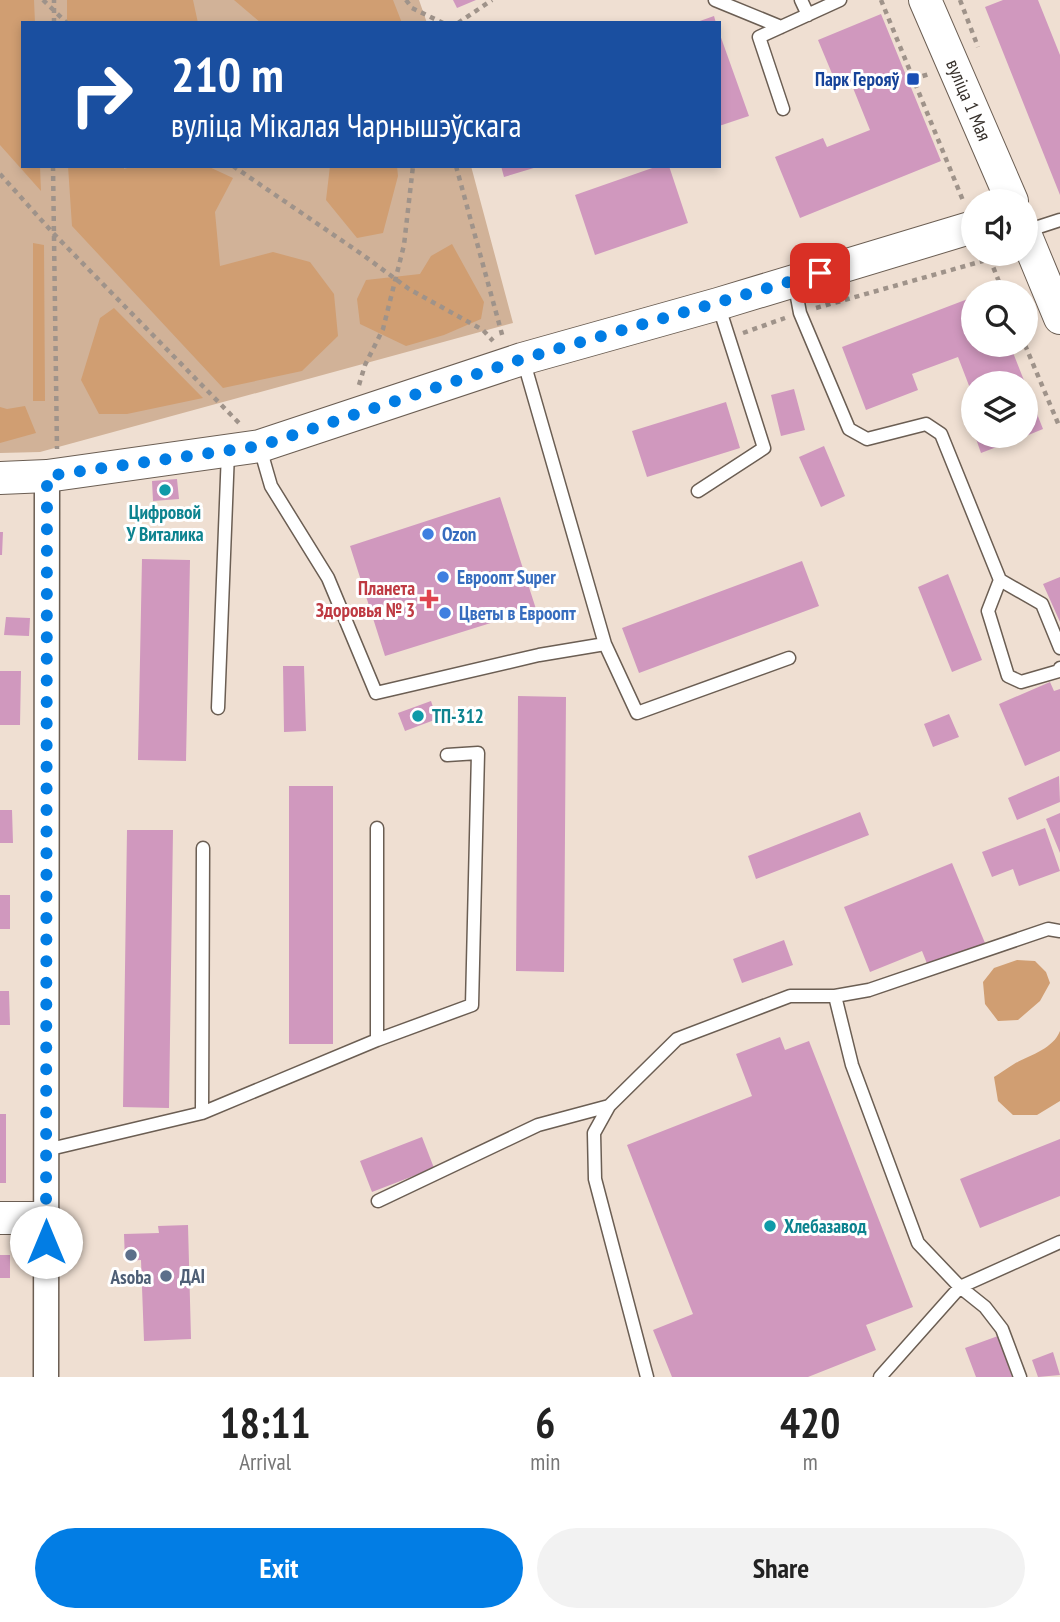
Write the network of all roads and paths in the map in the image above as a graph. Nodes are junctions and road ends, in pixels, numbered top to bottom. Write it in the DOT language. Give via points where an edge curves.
graph roads {
  1 [pos="43,0"];
  2 [pos="54,0"];
  3 [pos="406,0"];
  4 [pos="492,0"];
  5 [pos="715,0"];
  6 [pos="802,0"];
  7 [pos="840,0"];
  8 [pos="881,0"];
  9 [pos="925,0"];
  10 [pos="54,10"];
  11 [pos="808,15"];
  12 [pos="54,21"];
  13 [pos="65,21"];
  14 [pos="439,21"];
  15 [pos="461,21"];
  16 [pos="781,27"];
  17 [pos="783,109"];
  18 [pos="53,168"];
  19 [pos="236,168"];
  20 [pos="413,168"];
  21 [pos="457,168"];
  22 [pos="0,174"];
  23 [pos="1007,189"];
  24 [pos="961,196"];
  25 [pos="961,219"];
  26 [pos="1060,220"];
  27 [pos="1038,227"];
  28 [pos="53,233"];
  29 [pos="1038,262"];
  30 [pos="395,279"];
  31 [pos="998,280"];
  32 [pos="794,281"];
  33 [pos="1057,302"];
  34 [pos="718,304"];
  35 [pos="800,313"];
  36 [pos="729,338"];
  37 [pos="484,348"];
  38 [pos="509,351"];
  39 [pos="1030,357"];
  40 [pos="370,383"];
  41 [pos="1060,428"];
  42 [pos="239,437"];
  43 [pos="52,467"];
  44 [pos="0,478"];
  45 [pos="698,491"];
  46 [pos="1000,580"];
  47 [pos="605,644"];
  48 [pos="1060,648"];
  49 [pos="789,658"];
  50 [pos="1060,668"];
  51 [pos="218,708"];
  52 [pos="447,755"];
  53 [pos="377,828"];
  54 [pos="203,848"];
  55 [pos="1060,930"];
  56 [pos="835,996"];
  57 [pos="377,1040"];
  58 [pos="609,1106"];
  59 [pos="202,1113"];
  60 [pos="46,1150"];
  61 [pos="378,1201"];
  62 [pos="0,1218"];
  63 [pos="46,1218"];
  64 [pos="1060,1242"];
  65 [pos="960,1287"];
  66 [pos="46,1377"];
  67 [pos="647,1377"];
  68 [pos="880,1377"];
  69 [pos="1020,1377"];
  1 -- 10 [label="path"];
  2 -- 10 [label="path"];
  3 -- 14 [label="path" via="412,8"];
  4 -- 15 [label="path"];
  5 -- 16 [label="lane"];
  6 -- 11 [label="lane"];
  7 -- 11 [label="lane"];
  8 -- 24 [label="path"];
  9 -- 23 [label="street, вуліца 1 Мая"];
  10 -- 12 [label="path"];
  10 -- 13 [label="path"];
  11 -- 16 [label="lane"];
  16 -- 17 [label="lane" via="760,37"];
  18 -- 28 [label="path"];
  19 -- 30 [label="path"];
  20 -- 30 [label="path" via="404,245"];
  21 -- 38 [label="path"];
  22 -- 28 [label="path"];
  25 -- 32 [label="street"];
  26 -- 27 [label="lane"];
  28 -- 42 [label="path"];
  28 -- 43 [label="path"];
  29 -- 33 [label="street"];
  30 -- 38 [label="path" via="483,330"];
  30 -- 40 [label="path" via="383,329 358,387"];
  31 -- 35 [label="path" via="990,259"];
  32 -- 34 [label="street"];
  32 -- 35 [label="lane"];
  34 -- 36 [label="lane"];
  34 -- 38 [label="street"];
  35 -- 36 [label="path"];
  35 -- 46 [label="lane" via="849,429 867,439 926,424 941,434"];
  36 -- 45 [label="lane" via="764,448"];
  37 -- 38 [label="path"];
  38 -- 42 [label="street"];
  38 -- 47 [label="lane"];
  39 -- 41 [label="path"];
  42 -- 43 [label="street"];
  42 -- 47 [label="lane" via="327,578 376,693"];
  42 -- 51 [label="lane"];
  43 -- 44 [label="street"];
  43 -- 60 [label="street"];
  46 -- 48 [label="lane" via="1042,604"];
  46 -- 50 [label="lane" via="988,611 1008,676 1021,682"];
  47 -- 49 [label="lane" via="637,713"];
  52 -- 57 [label="lane" via="478,753 472,1005"];
  53 -- 57 [label="lane"];
  54 -- 59 [label="lane"];
  55 -- 56 [label="lane" via="1048,929 869,990"];
  56 -- 58 [label="lane" via="790,996 677,1039"];
  56 -- 65 [label="lane" via="852,1065 918,1243"];
  57 -- 59 [label="lane"];
  58 -- 61 [label="lane" via="538,1125"];
  58 -- 67 [label="lane" via="594,1133 595,1179"];
  59 -- 60 [label="lane"];
  60 -- 63 [label="street"];
  62 -- 63 [label="street"];
  63 -- 66 [label="street"];
  64 -- 65 [label="lane"];
  65 -- 68 [label="lane"];
  65 -- 69 [label="lane" via="1003,1329"];
}
